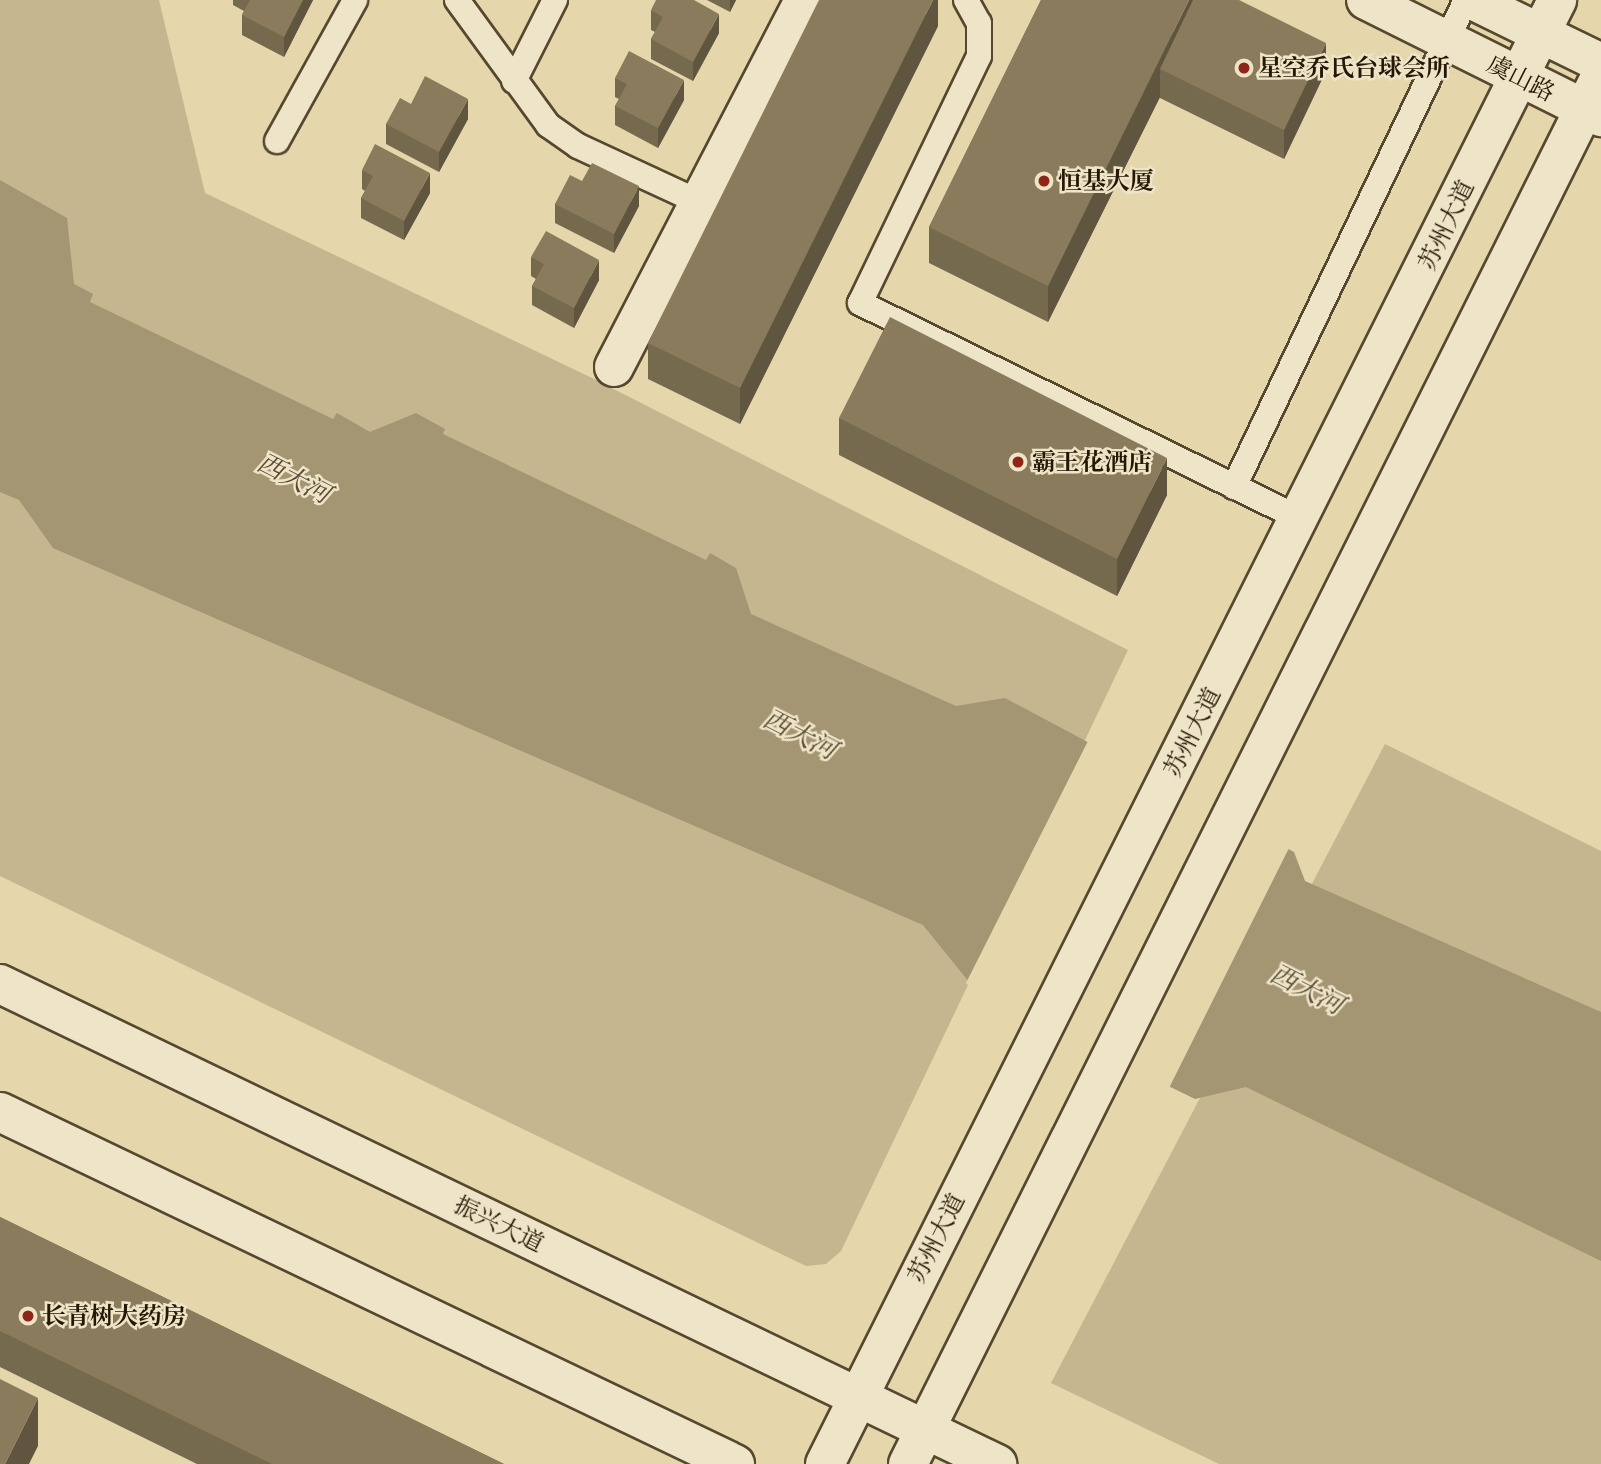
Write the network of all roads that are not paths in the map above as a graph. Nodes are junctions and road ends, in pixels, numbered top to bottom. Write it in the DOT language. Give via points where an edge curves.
graph roads {
  1 [pos="355,0"];
  2 [pos="457,0"];
  3 [pos="555,0"];
  4 [pos="804,0"];
  5 [pos="966,0"];
  6 [pos="1366,0"];
  7 [pos="1466,0"];
  8 [pos="1472,0"];
  9 [pos="1549,16"];
  10 [pos="1447,40"];
  11 [pos="1601,63"];
  12 [pos="1601,75"];
  13 [pos="1520,77"];
  14 [pos="514,81"];
  15 [pos="1593,114"];
  16 [pos="277,141"];
  17 [pos="699,202"];
  18 [pos="614,367"];
  19 [pos="1234,487"];
  20 [pos="1300,519"];
  21 [pos="0,984"];
  22 [pos="0,1112"];
  23 [pos="857,1396"];
  24 [pos="925,1429"];
  25 [pos="735,1464"];
  26 [pos="825,1464"];
  27 [pos="908,1464"];
  28 [pos="997,1464"];
  1 -- 16 [label="lane"];
  2 -- 14 [label="lane"];
  3 -- 14 [label="lane"];
  4 -- 17 [label="street"];
  5 -- 19 [label="lane" via="979,23 979,56 860,303"];
  6 -- 10 [label="street, 虞山路"];
  7 -- 10 [label="lane"];
  8 -- 9 [label="street, 虞山路"];
  9 -- 11 [label="street, 虞山路"];
  9 -- 13 [label="street, 苏州大道"];
  10 -- 13 [label="street, 虞山路"];
  10 -- 19 [label="lane"];
  12 -- 15 [label="street"];
  13 -- 15 [label="street, 虞山路"];
  13 -- 20 [label="street, 苏州大道"];
  14 -- 17 [label="lane" via="548,125 578,146"];
  15 -- 24 [label="street"];
  17 -- 18 [label="street"];
  19 -- 20 [label="lane"];
  20 -- 23 [label="street, 苏州大道"];
  21 -- 23 [label="street, 振兴大道"];
  22 -- 25 [label="street"];
  23 -- 24 [label="street, 振兴大道"];
  23 -- 26 [label="street, 苏州大道"];
  24 -- 27 [label="street"];
  24 -- 28 [label="street, 振兴大道"];
}
